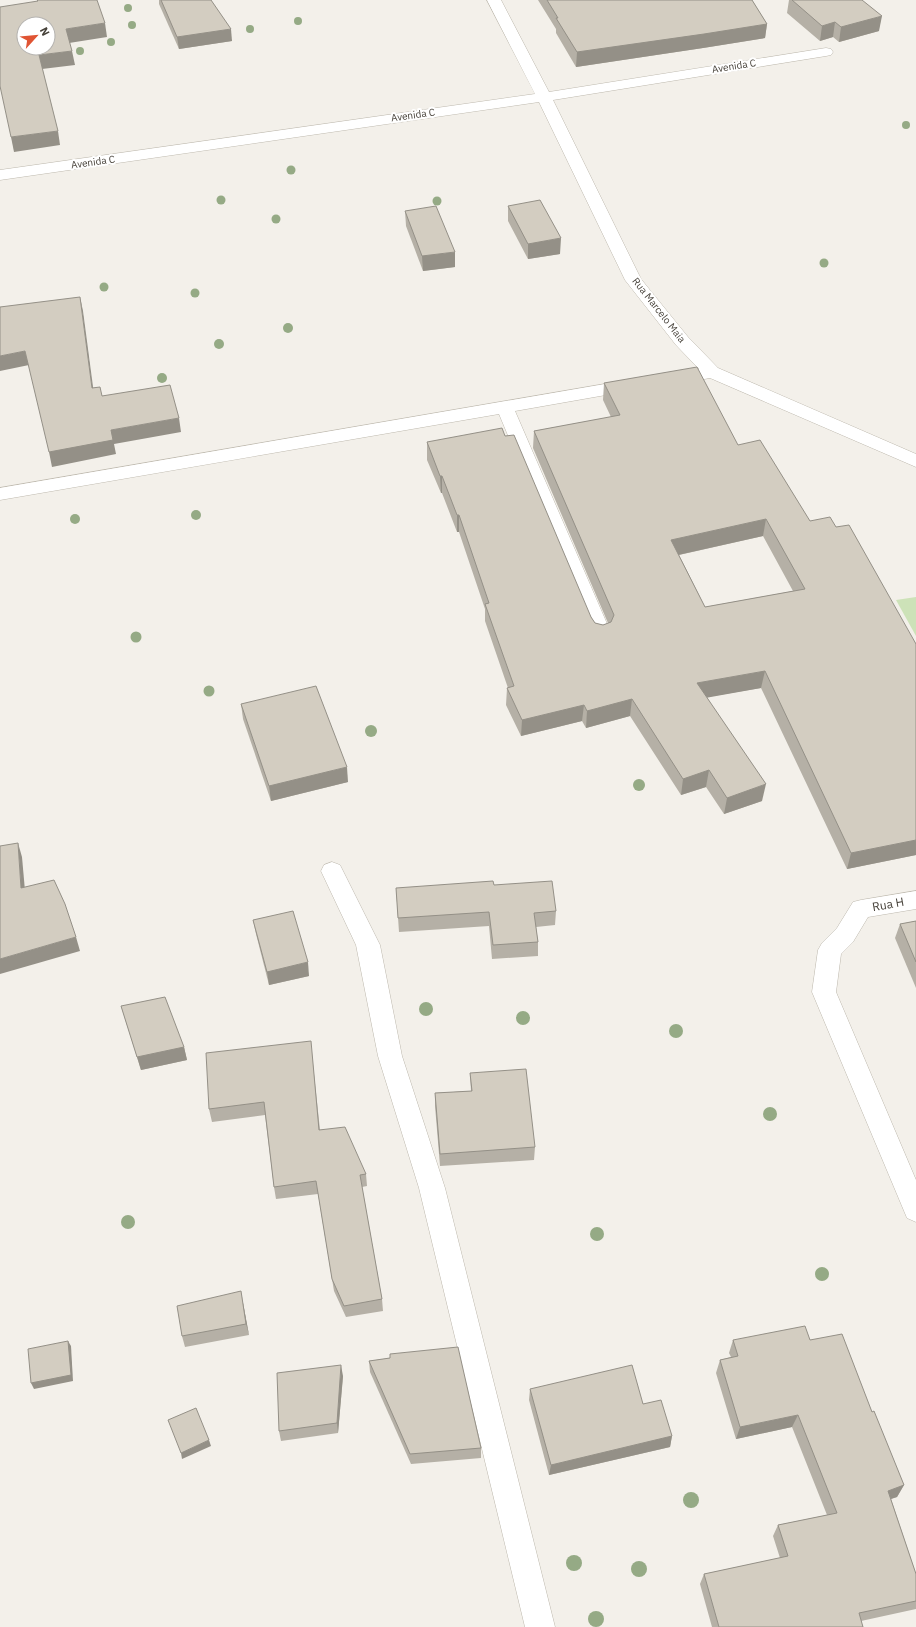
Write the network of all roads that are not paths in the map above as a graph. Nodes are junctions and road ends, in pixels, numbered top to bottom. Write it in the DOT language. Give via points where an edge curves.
graph roads {
  1 [pos="494,0"];
  2 [pos="826,52"];
  3 [pos="544,96"];
  4 [pos="0,175"];
  5 [pos="712,372"];
  6 [pos="506,408"];
  7 [pos="916,461"];
  8 [pos="0,494"];
  9 [pos="601,633"];
  10 [pos="332,871"];
  11 [pos="916,900"];
  12 [pos="916,1210"];
  13 [pos="540,1627"];
  1 -- 3 [label="street, Rua Marcelo Maia"];
  2 -- 3 [label="street, Avenida C"];
  3 -- 4 [label="street, Avenida C"];
  3 -- 5 [label="street, Rua Marcelo Maia" via="633,280 682,341"];
  5 -- 6 [label="street"];
  5 -- 7 [label="street, Rua Marcelo Maia"];
  6 -- 8 [label="street"];
  6 -- 9 [label="street"];
  10 -- 13 [label="street" via="368,945 390,1056 432,1188"];
  11 -- 12 [label="street, Rua H" via="861,909 845,935 830,950 824,992"];
}
